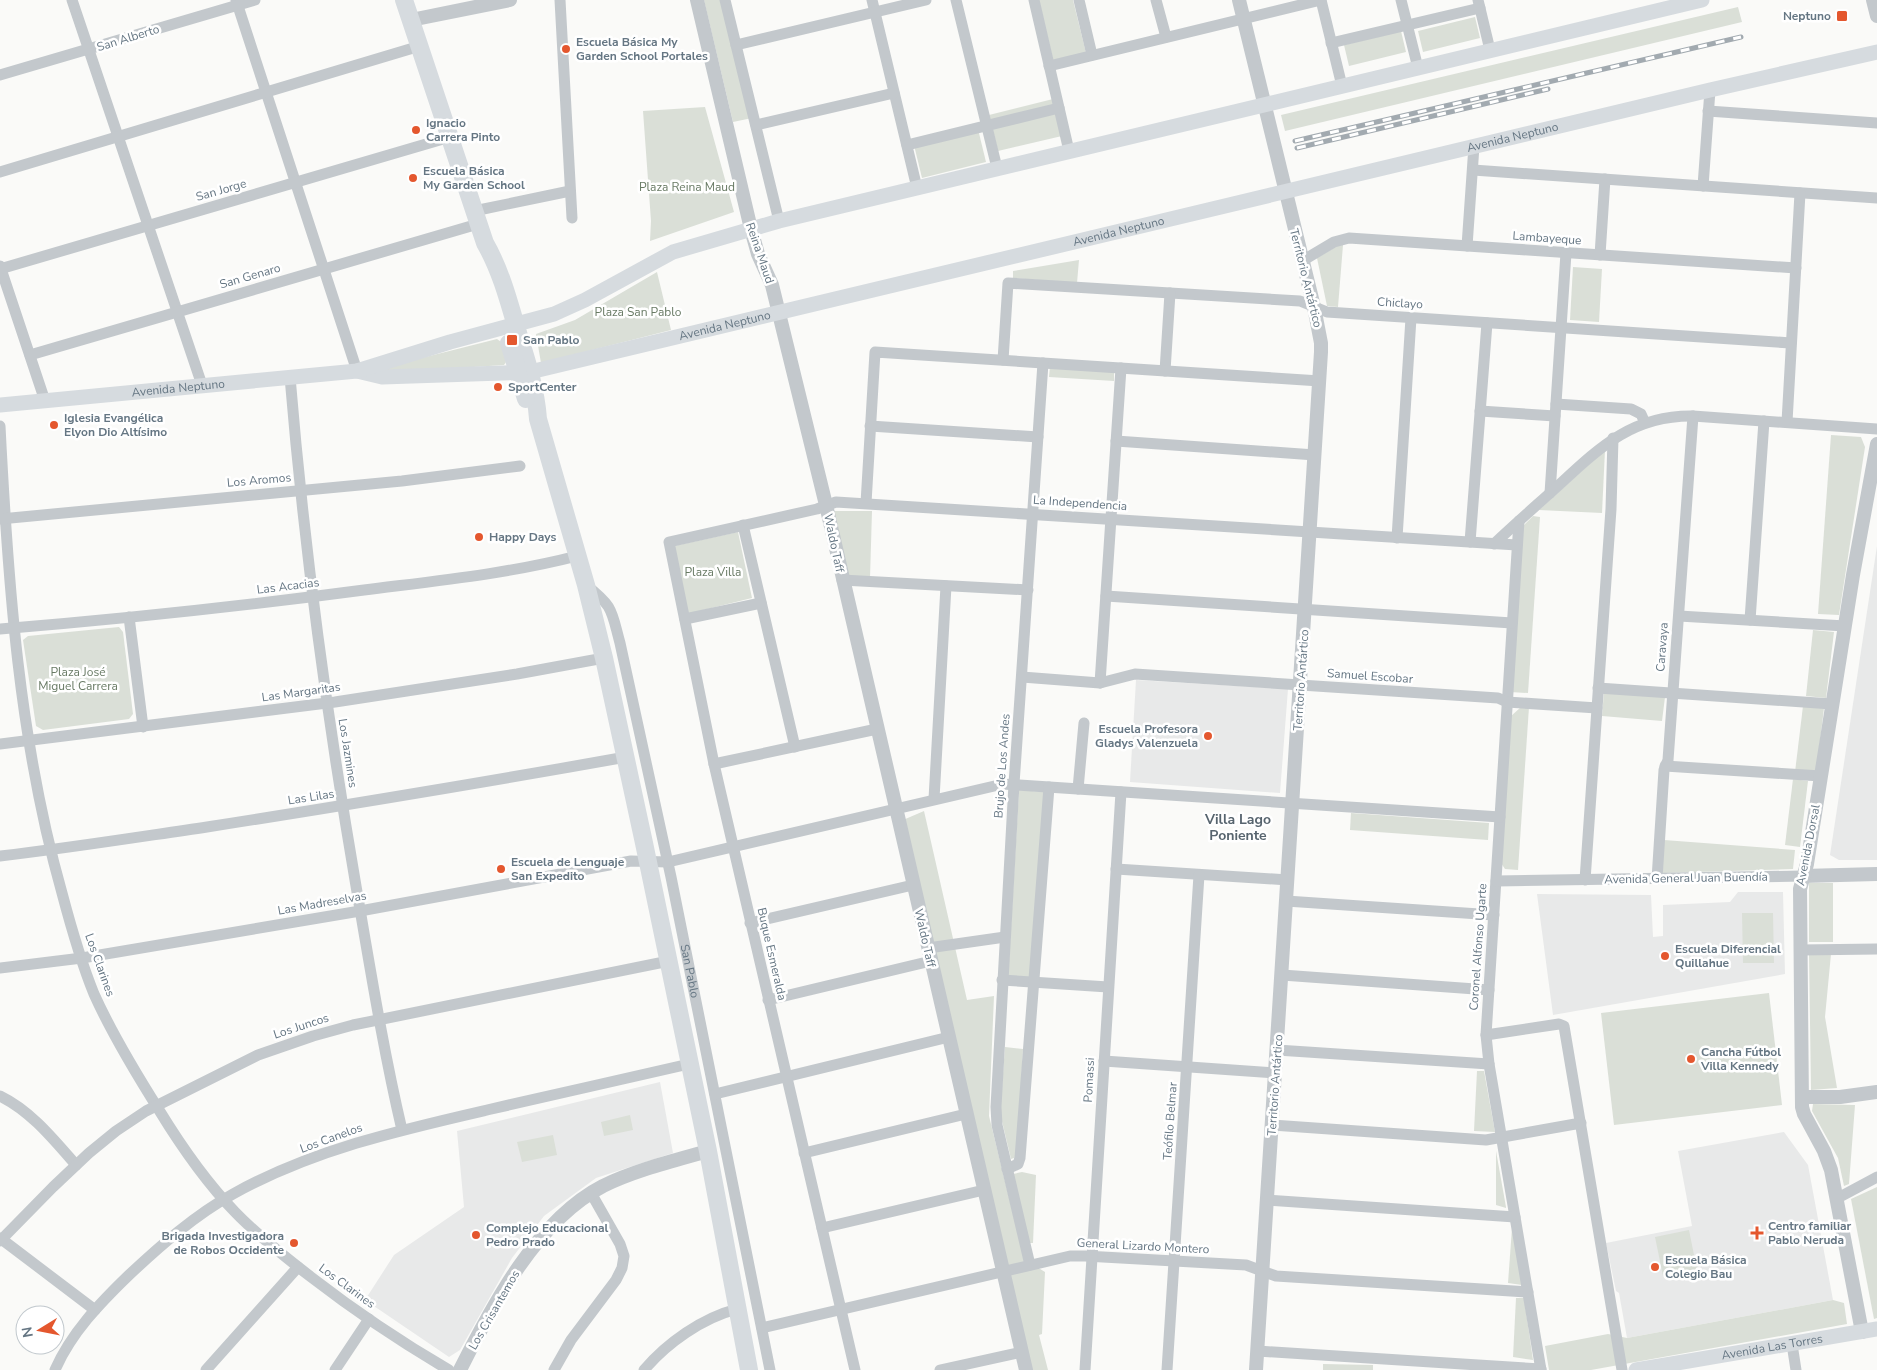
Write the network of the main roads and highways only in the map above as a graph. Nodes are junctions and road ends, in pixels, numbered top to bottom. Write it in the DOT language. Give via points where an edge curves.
graph roads {
  1 [pos="404,0"];
  2 [pos="1702,0"];
  3 [pos="1683,2"];
  4 [pos="1877,52"];
  5 [pos="510,325"];
  6 [pos="357,371"];
  7 [pos="524,373"];
  8 [pos="0,405"];
  9 [pos="1877,1329"];
  10 [pos="749,1370"];
  11 [pos="1636,1370"];
  1 -- 5 [label="main road, San Pablo" via="485,243 490,276"];
  2 -- 3 [label="main road, Avenida Neptuno"];
  3 -- 5 [label="main road, Avenida Neptuno" via="779,220 673,252 575,306"];
  4 -- 7 [label="main road, Avenida Neptuno"];
  5 -- 6 [label="main road, Avenida Neptuno"];
  5 -- 7 [label="main road, San Pablo"];
  6 -- 7 [label="main road, Avenida Neptuno" via="382,377"];
  6 -- 8 [label="main road, Avenida Neptuno"];
  7 -- 10 [label="main road, San Pablo" via="526,398 538,419 604,658 708,1151"];
  9 -- 11 [label="main road, Avenida Las Torres"];
}
